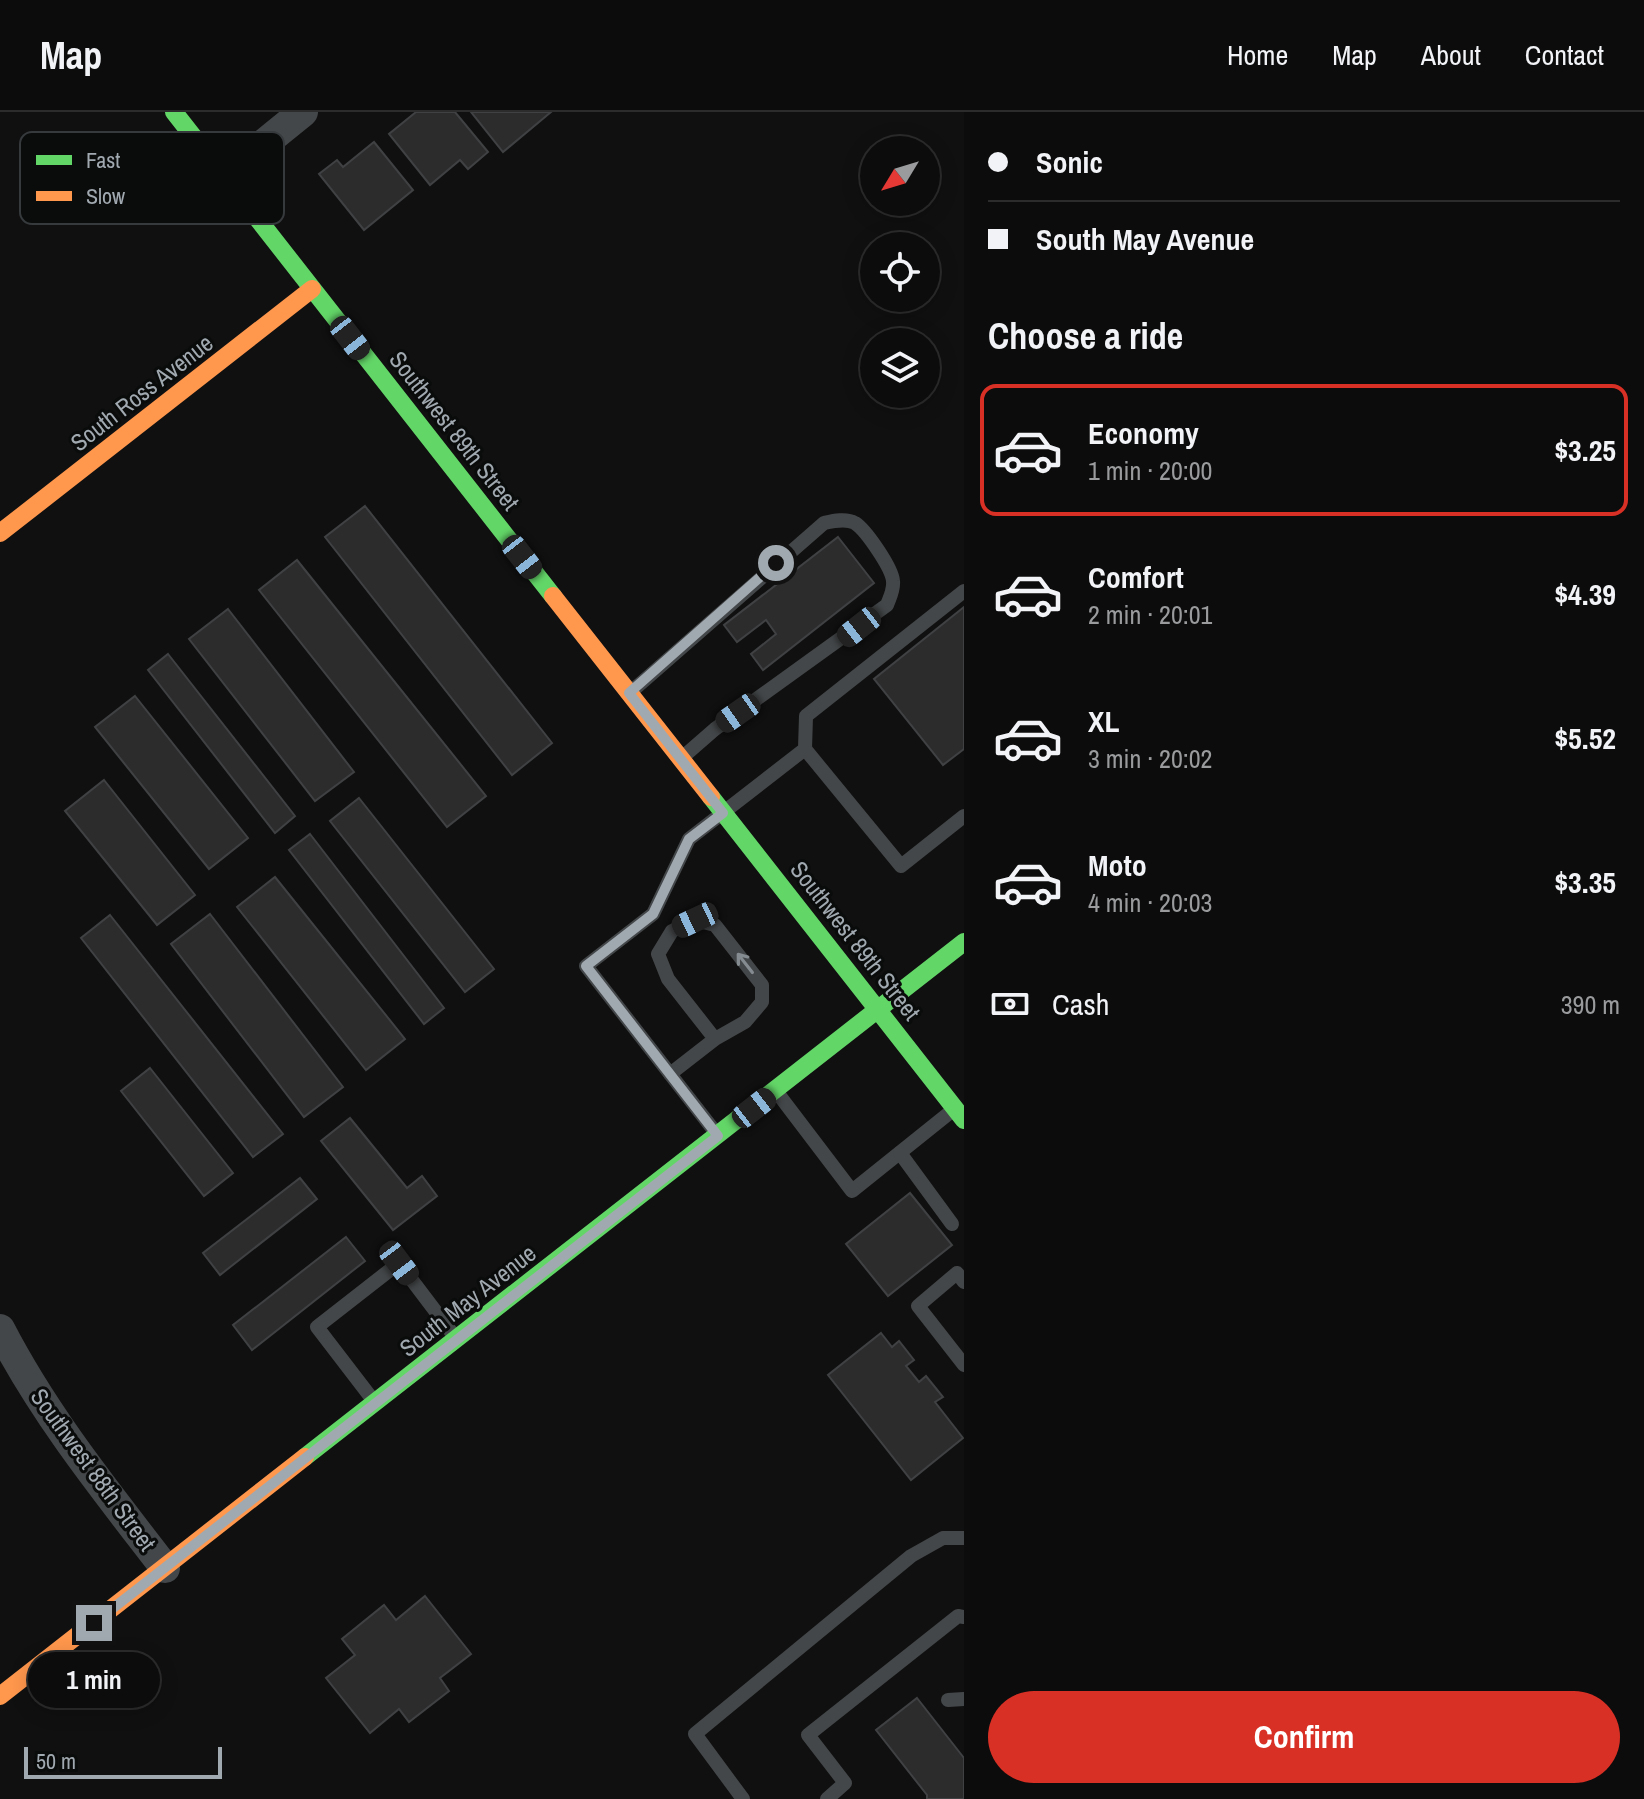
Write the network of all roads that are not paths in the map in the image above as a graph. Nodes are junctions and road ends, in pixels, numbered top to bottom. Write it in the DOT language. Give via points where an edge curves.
graph roads {
  1 [pos="174,112"];
  2 [pos="303,112"];
  3 [pos="190,132"];
  4 [pos="278,132"];
  5 [pos="261,224"];
  6 [pos="312,289"];
  7 [pos="0,533"];
  8 [pos="964,591"];
  9 [pos="629,693"];
  10 [pos="805,749"];
  11 [pos="681,759"];
  12 [pos="723,813"];
  13 [pos="964,816"];
  14 [pos="964,942"];
  15 [pos="878,1010"];
  16 [pos="715,1039"];
  17 [pos="670,1074"];
  18 [pos="775,1091"];
  19 [pos="960,1114"];
  20 [pos="718,1136"];
  21 [pos="900,1153"];
  22 [pos="952,1224"];
  23 [pos="964,1282"];
  24 [pos="0,1329"];
  25 [pos="457,1340"];
  26 [pos="964,1364"];
  27 [pos="376,1403"];
  28 [pos="964,1538"];
  29 [pos="165,1568"];
  30 [pos="964,1617"];
  31 [pos="0,1696"];
  32 [pos="964,1699"];
  33 [pos="948,1700"];
  34 [pos="743,1799"];
  35 [pos="827,1799"];
  1 -- 3 [label="main road, Southwest 89th Street"];
  2 -- 4 [label="street"];
  5 -- 6 [label="main road, Southwest 89th Street"];
  6 -- 7 [label="main road, South Ross Avenue"];
  6 -- 9 [label="main road, Southwest 89th Street"];
  8 -- 10 [label="lane" via="806,716"];
  9 -- 11 [label="main road, Southwest 89th Street"];
  9 -- 11 [label="lane" via="824,523 855,523 871,542 891,570 894,582 887,605"];
  10 -- 12 [label="lane"];
  10 -- 13 [label="lane" via="901,866"];
  11 -- 12 [label="main road, Southwest 89th Street"];
  12 -- 15 [label="main road, Southwest 89th Street"];
  12 -- 17 [label="lane" via="689,839 653,914 586,966"];
  14 -- 15 [label="main road, South May Avenue"];
  15 -- 18 [label="main road, South May Avenue"];
  15 -- 19 [label="main road, Southwest 89th Street"];
  16 -- 16 [label="lane, one-way" via="745,1022 762,1002 762,985 715,925 695,920 672,931 658,954 668,979"];
  16 -- 17 [label="lane"];
  17 -- 20 [label="lane"];
  18 -- 20 [label="main road, South May Avenue"];
  18 -- 21 [label="lane" via="852,1191"];
  19 -- 21 [label="lane"];
  20 -- 25 [label="main road, South May Avenue"];
  21 -- 22 [label="lane"];
  23 -- 26 [label="lane" via="957,1273 918,1306"];
  24 -- 29 [label="street, Southwest 88th Street" via="67,1441"];
  25 -- 27 [label="main road, South May Avenue"];
  25 -- 27 [label="lane" via="399,1263 317,1327"];
  27 -- 29 [label="main road, South May Avenue"];
  28 -- 34 [label="lane" via="943,1538 911,1556 695,1734"];
  29 -- 31 [label="main road, South May Avenue"];
  30 -- 35 [label="lane" via="958,1616 808,1735 845,1783"];
  32 -- 33 [label="lane"];
}
